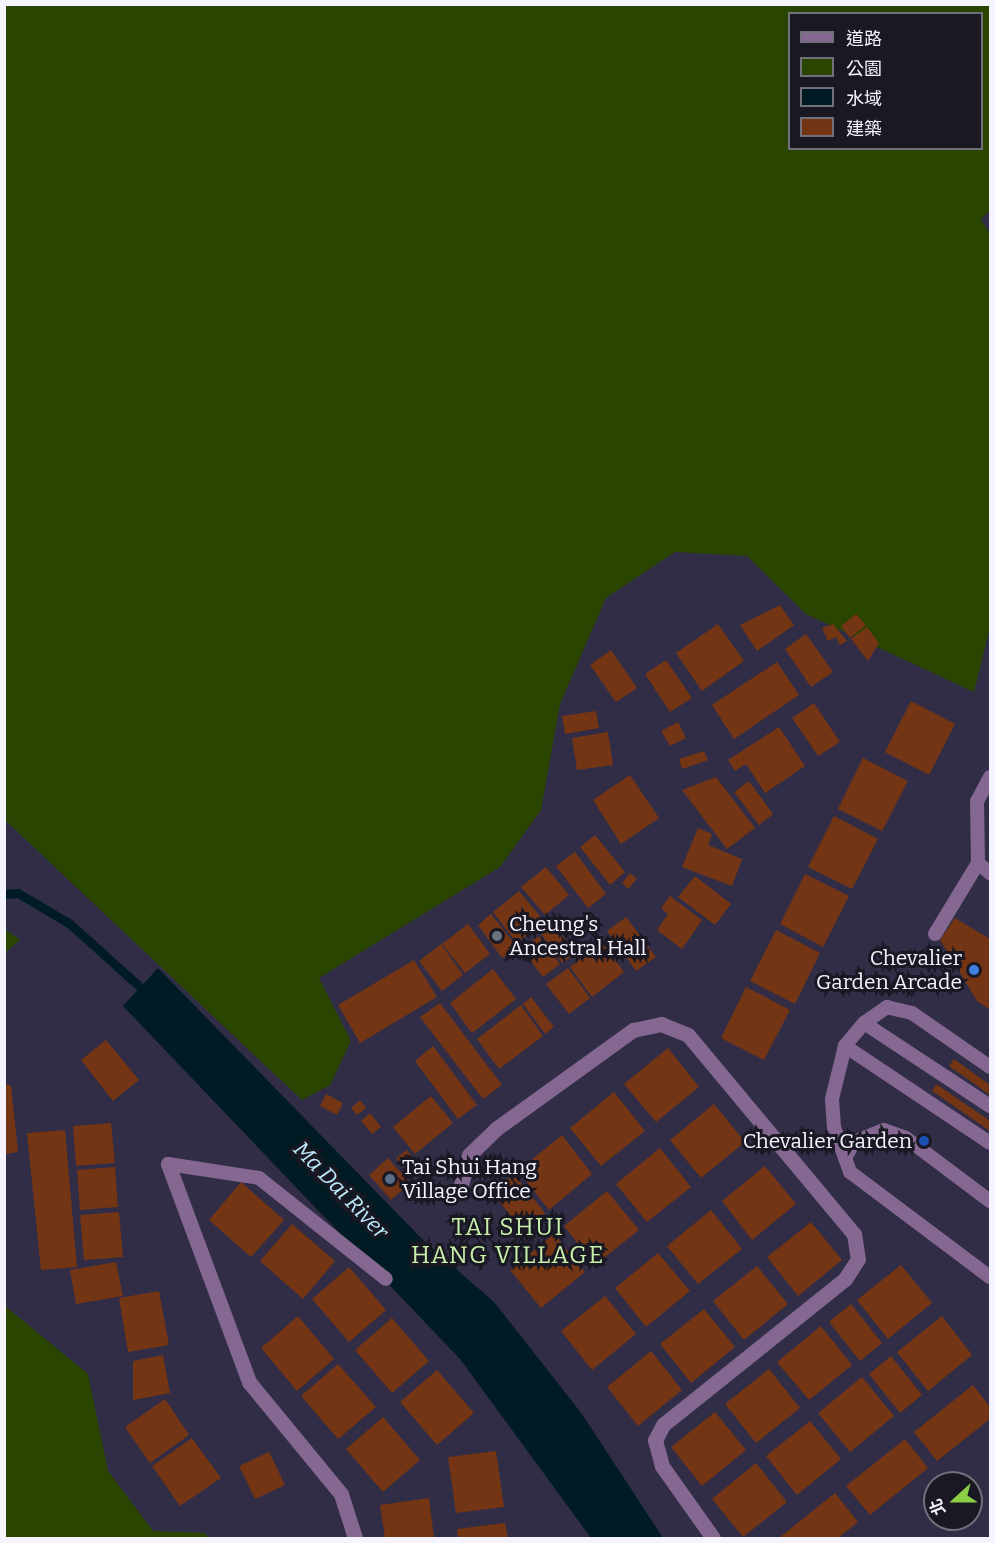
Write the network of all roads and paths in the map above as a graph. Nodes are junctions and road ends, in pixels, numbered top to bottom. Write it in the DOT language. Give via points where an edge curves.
graph roads {
  1 [pos="990,777"];
  2 [pos="978,863"];
  3 [pos="990,873"];
  4 [pos="934,934"];
  5 [pos="864,1023"];
  6 [pos="845,1046"];
  7 [pos="990,1067"];
  8 [pos="990,1106"];
  9 [pos="990,1143"];
  10 [pos="845,1158"];
  11 [pos="168,1164"];
  12 [pos="459,1192"];
  13 [pos="990,1202"];
  14 [pos="990,1277"];
  15 [pos="386,1279"];
  16 [pos="356,1539"];
  17 [pos="713,1539"];
  1 -- 2 [label="lane" via="977,801"];
  2 -- 3 [label="lane"];
  2 -- 4 [label="lane"];
  5 -- 6 [label="lane"];
  5 -- 7 [label="lane" via="887,1007 912,1013"];
  5 -- 8 [label="lane"];
  6 -- 9 [label="lane"];
  6 -- 10 [label="lane" via="832,1099"];
  10 -- 13 [label="lane" via="854,1142 885,1130 906,1138"];
  10 -- 14 [label="lane" via="864,1186"];
  11 -- 15 [label="lane" via="259,1178"];
  11 -- 16 [label="street" via="195,1251 249,1382 341,1494"];
  12 -- 17 [label="street" via="470,1155 497,1128 633,1030 661,1024 688,1035 854,1234 858,1259 845,1279 663,1425 655,1440 662,1466"];
}
